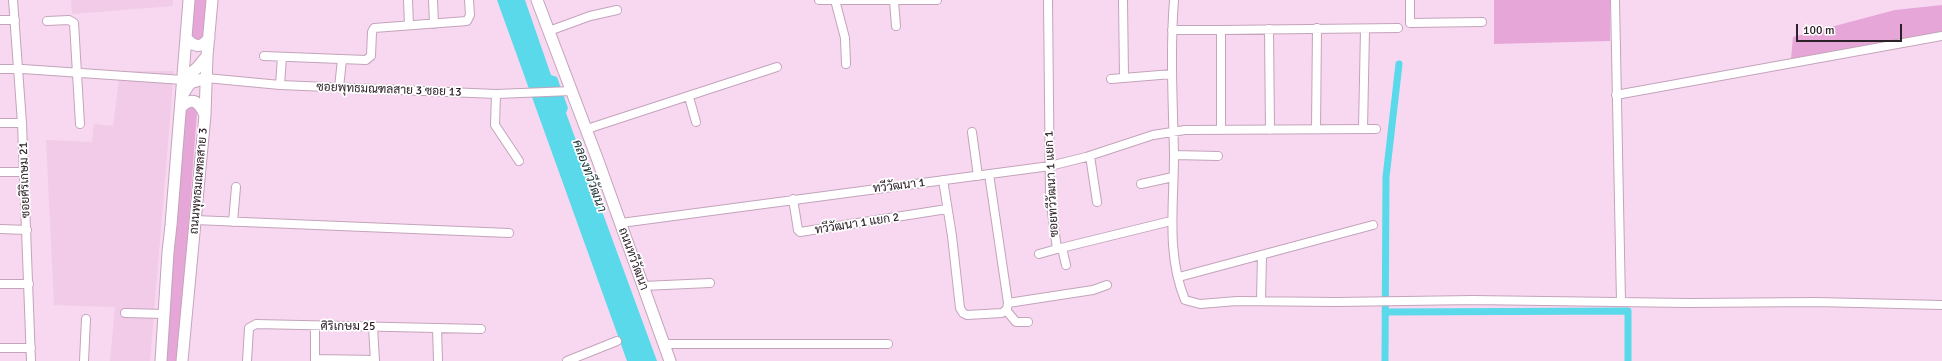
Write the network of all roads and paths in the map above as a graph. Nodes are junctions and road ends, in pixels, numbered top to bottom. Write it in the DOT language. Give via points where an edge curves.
graph roads {
  1 [pos="13,0"];
  2 [pos="189,0"];
  3 [pos="212,0"];
  4 [pos="408,0"];
  5 [pos="433,0"];
  6 [pos="469,0"];
  7 [pos="537,0"];
  8 [pos="819,0"];
  9 [pos="838,0"];
  10 [pos="900,0"];
  11 [pos="937,0"];
  12 [pos="1048,0"];
  13 [pos="1123,0"];
  14 [pos="1174,0"];
  15 [pos="1410,0"];
  16 [pos="1615,0"];
  17 [pos="617,10"];
  18 [pos="0,20"];
  19 [pos="15,20"];
  20 [pos="48,21"];
  21 [pos="1482,22"];
  22 [pos="434,24"];
  23 [pos="409,25"];
  24 [pos="896,26"];
  25 [pos="1317,28"];
  26 [pos="1365,28"];
  27 [pos="1398,28"];
  28 [pos="1269,29"];
  29 [pos="1172,30"];
  30 [pos="1222,30"];
  31 [pos="549,31"];
  32 [pos="1942,36"];
  33 [pos="186,38"];
  34 [pos="209,38"];
  35 [pos="207,56"];
  36 [pos="264,56"];
  37 [pos="282,57"];
  38 [pos="342,59"];
  39 [pos="846,64"];
  40 [pos="777,67"];
  41 [pos="0,69"];
  42 [pos="19,69"];
  43 [pos="78,73"];
  44 [pos="1172,74"];
  45 [pos="1124,77"];
  46 [pos="206,78"];
  47 [pos="1111,79"];
  48 [pos="183,80"];
  49 [pos="280,86"];
  50 [pos="340,88"];
  51 [pos="567,91"];
  52 [pos="496,94"];
  53 [pos="1616,95"];
  54 [pos="689,97"];
  55 [pos="181,102"];
  56 [pos="205,115"];
  57 [pos="22,122"];
  58 [pos="696,122"];
  59 [pos="0,123"];
  60 [pos="80,124"];
  61 [pos="586,129"];
  62 [pos="1316,129"];
  63 [pos="1364,129"];
  64 [pos="1220,130"];
  65 [pos="1270,130"];
  66 [pos="1376,130"];
  67 [pos="972,132"];
  68 [pos="1173,132"];
  69 [pos="1174,155"];
  70 [pos="1090,156"];
  71 [pos="1218,156"];
  72 [pos="519,161"];
  73 [pos="1050,166"];
  74 [pos="0,172"];
  75 [pos="24,172"];
  76 [pos="989,174"];
  77 [pos="978,176"];
  78 [pos="1173,177"];
  79 [pos="943,180"];
  80 [pos="1140,184"];
  81 [pos="236,187"];
  82 [pos="793,199"];
  83 [pos="1097,202"];
  84 [pos="947,209"];
  85 [pos="195,220"];
  86 [pos="1171,221"];
  87 [pos="233,222"];
  88 [pos="621,223"];
  89 [pos="1373,225"];
  90 [pos="0,229"];
  91 [pos="27,230"];
  92 [pos="509,233"];
  93 [pos="1059,248"];
  94 [pos="1038,254"];
  95 [pos="1262,255"];
  96 [pos="1066,265"];
  97 [pos="1178,277"];
  98 [pos="710,283"];
  99 [pos="0,284"];
  100 [pos="29,284"];
  101 [pos="1107,285"];
  102 [pos="643,286"];
  103 [pos="1261,301"];
  104 [pos="1621,302"];
  105 [pos="1942,305"];
  106 [pos="1007,307"];
  107 [pos="125,312"];
  108 [pos="164,314"];
  109 [pos="86,319"];
  110 [pos="1028,322"];
  111 [pos="315,327"];
  112 [pos="373,327"];
  113 [pos="437,328"];
  114 [pos="481,329"];
  115 [pos="617,341"];
  116 [pos="664,344"];
  117 [pos="888,344"];
  118 [pos="0,348"];
  119 [pos="31,348"];
  120 [pos="315,360"];
  121 [pos="31,361"];
  122 [pos="84,361"];
  123 [pos="161,361"];
  124 [pos="182,361"];
  125 [pos="246,361"];
  126 [pos="375,361"];
  127 [pos="438,361"];
  128 [pos="567,361"];
  129 [pos="670,361"];
  1 -- 19 [label="street, ซอยศิริเกษม 21"];
  2 -- 33 [label="main road, ถนนพุทธมณฑลสาย 3"];
  3 -- 34 [label="main road, ถนนพุทธมณฑลสาย 3"];
  4 -- 23 [label="street"];
  5 -- 22 [label="street"];
  6 -- 22 [label="street" via="470,15 467,21"];
  7 -- 31 [label="main road, ถนนทวีวัฒนา"];
  8 -- 9 [label="street"];
  9 -- 10 [label="street"];
  9 -- 39 [label="street" via="845,38"];
  10 -- 11 [label="street"];
  10 -- 24 [label="street"];
  12 -- 73 [label="street, ซอยทวีวัฒนา 1 แยก 1"];
  13 -- 45 [label="street"];
  14 -- 29 [label="street"];
  15 -- 21 [label="street" via="1410,23"];
  16 -- 53 [label="street"];
  17 -- 31 [label="street" via="590,16"];
  18 -- 19 [label="street"];
  19 -- 42 [label="street, ซอยศิริเกษม 21"];
  20 -- 43 [label="street" via="69,20 74,23"];
  22 -- 23 [label="street"];
  23 -- 38 [label="street" via="374,28 369,58"];
  25 -- 26 [label="street"];
  25 -- 28 [label="street"];
  25 -- 62 [label="street"];
  26 -- 27 [label="street"];
  26 -- 63 [label="street"];
  28 -- 30 [label="street"];
  28 -- 65 [label="street"];
  29 -- 30 [label="street"];
  29 -- 44 [label="street"];
  30 -- 64 [label="street"];
  31 -- 51 [label="main road, ถนนทวีวัฒนา"];
  32 -- 53 [label="street"];
  33 -- 34 [label="main road" via="191,44 200,46"];
  33 -- 48 [label="main road, ถนนพุทธมณฑลสาย 3"];
  34 -- 35 [label="main road, ถนนพุทธมณฑลสาย 3"];
  35 -- 46 [label="main road, ถนนพุทธมณฑลสาย 3"];
  35 -- 48 [label="main road"];
  36 -- 37 [label="street"];
  37 -- 38 [label="street"];
  37 -- 49 [label="street"];
  38 -- 50 [label="street"];
  40 -- 54 [label="street"];
  41 -- 42 [label="street"];
  42 -- 43 [label="street"];
  42 -- 57 [label="street, ซอยศิริเกษม 21"];
  43 -- 48 [label="street"];
  43 -- 60 [label="street"];
  44 -- 45 [label="street"];
  44 -- 68 [label="street"];
  45 -- 47 [label="street"];
  46 -- 49 [label="street, ซอยพุทธมณฑลสาย 3 ซอย 13"];
  46 -- 55 [label="main road" via="190,83"];
  46 -- 56 [label="main road, ถนนพุทธมณฑลสาย 3"];
  48 -- 55 [label="main road, ถนนพุทธมณฑลสาย 3"];
  49 -- 50 [label="street, ซอยพุทธมณฑลสาย 3 ซอย 13"];
  50 -- 52 [label="street, ซอยพุทธมณฑลสาย 3 ซอย 13"];
  51 -- 52 [label="street, ซอยพุทธมณฑลสาย 3 ซอย 13"];
  51 -- 61 [label="main road, ถนนทวีวัฒนา"];
  52 -- 72 [label="street" via="495,125"];
  53 -- 104 [label="street"];
  54 -- 58 [label="street"];
  54 -- 61 [label="street"];
  55 -- 56 [label="main road" via="198,103"];
  55 -- 108 [label="main road, ถนนพุทธมณฑลสาย 3"];
  56 -- 85 [label="main road, ถนนพุทธมณฑลสาย 3"];
  57 -- 59 [label="street"];
  57 -- 75 [label="street, ซอยศิริเกษม 21"];
  61 -- 88 [label="main road, ถนนทวีวัฒนา"];
  62 -- 63 [label="street, ทวีวัฒนา 1"];
  62 -- 65 [label="street, ทวีวัฒนา 1"];
  63 -- 66 [label="street, ทวีวัฒนา 1"];
  64 -- 65 [label="street, ทวีวัฒนา 1"];
  64 -- 68 [label="street, ทวีวัฒนา 1"];
  67 -- 77 [label="street"];
  68 -- 69 [label="street"];
  68 -- 70 [label="street, ทวีวัฒนา 1" via="1153,135"];
  69 -- 71 [label="street"];
  69 -- 78 [label="street"];
  70 -- 73 [label="street, ทวีวัฒนา 1"];
  70 -- 83 [label="street"];
  73 -- 76 [label="street, ทวีวัฒนา 1"];
  73 -- 93 [label="street, ซอยทวีวัฒนา 1 แยก 1" via="1052,220"];
  74 -- 75 [label="street"];
  75 -- 91 [label="street, ซอยศิริเกษม 21"];
  76 -- 77 [label="street, ทวีวัฒนา 1"];
  76 -- 106 [label="street"];
  77 -- 79 [label="street, ทวีวัฒนา 1"];
  78 -- 80 [label="street"];
  78 -- 86 [label="street"];
  79 -- 82 [label="street, ทวีวัฒนา 1"];
  79 -- 84 [label="street"];
  81 -- 87 [label="street"];
  82 -- 84 [label="street, ทวีวัฒนา 1 แยก 2" via="800,232"];
  82 -- 88 [label="street, ทวีวัฒนา 1"];
  84 -- 106 [label="street" via="960,308 963,313 967,316 1002,313"];
  85 -- 87 [label="street"];
  85 -- 124 [label="main road, ถนนพุทธมณฑลสาย 3"];
  86 -- 93 [label="street, ซอยทวีวัฒนา 1 แยก 1"];
  86 -- 97 [label="street"];
  87 -- 92 [label="street"];
  88 -- 102 [label="main road, ถนนทวีวัฒนา"];
  89 -- 95 [label="street"];
  90 -- 91 [label="street"];
  91 -- 100 [label="street, ซอยศิริเกษม 21"];
  93 -- 94 [label="street"];
  93 -- 96 [label="street"];
  95 -- 97 [label="street"];
  95 -- 103 [label="street"];
  97 -- 103 [label="street" via="1185,300 1192,303"];
  98 -- 102 [label="street"];
  99 -- 100 [label="street"];
  100 -- 119 [label="street, ซอยศิริเกษม 21"];
  101 -- 106 [label="street"];
  102 -- 116 [label="main road, ถนนทวีวัฒนา"];
  103 -- 104 [label="street"];
  104 -- 105 [label="street"];
  106 -- 110 [label="street" via="1016,322"];
  107 -- 108 [label="street"];
  108 -- 123 [label="main road, ถนนพุทธมณฑลสาย 3"];
  109 -- 122 [label="street"];
  111 -- 112 [label="street, ศิริเกษม 25"];
  111 -- 120 [label="street"];
  111 -- 125 [label="street, ศิริเกษม 25" via="256,324 251,326"];
  112 -- 113 [label="street, ศิริเกษม 25"];
  112 -- 126 [label="street"];
  113 -- 114 [label="street, ศิริเกษม 25"];
  113 -- 127 [label="street"];
  115 -- 128 [label="street"];
  116 -- 117 [label="street"];
  116 -- 129 [label="main road, ถนนทวีวัฒนา"];
  118 -- 119 [label="street"];
  119 -- 121 [label="street, ซอยศิริเกษม 21"];
  120 -- 126 [label="street"];
}
